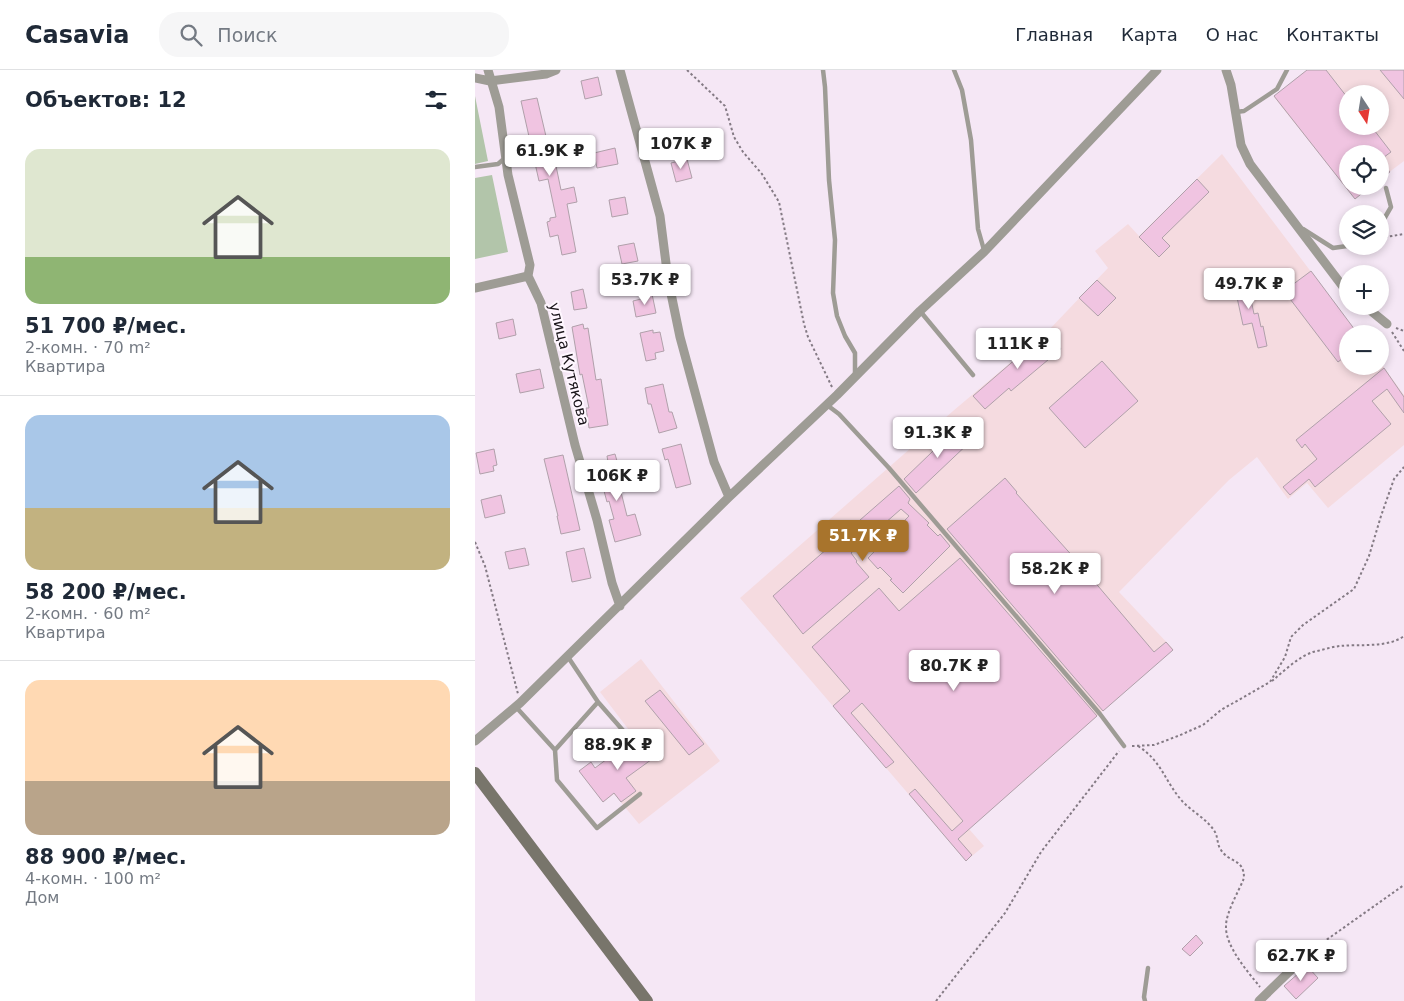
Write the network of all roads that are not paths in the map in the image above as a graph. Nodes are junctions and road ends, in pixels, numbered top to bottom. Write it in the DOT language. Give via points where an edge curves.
graph roads {
  1 [pos="488,70"];
  2 [pos="556,70"];
  3 [pos="620,70"];
  4 [pos="823,70"];
  5 [pos="954,70"];
  6 [pos="1157,70"];
  7 [pos="1226,70"];
  8 [pos="1287,70"];
  9 [pos="475,78"];
  10 [pos="490,81"];
  11 [pos="1236,112"];
  12 [pos="505,157"];
  13 [pos="475,167"];
  14 [pos="1388,195"];
  15 [pos="1389,210"];
  16 [pos="1294,223"];
  17 [pos="1339,247"];
  18 [pos="984,252"];
  19 [pos="528,276"];
  20 [pos="1339,282"];
  21 [pos="475,288"];
  22 [pos="920,311"];
  23 [pos="1376,315"];
  24 [pos="1387,324"];
  25 [pos="973,375"];
  26 [pos="855,376"];
  27 [pos="827,404"];
  28 [pos="729,497"];
  29 [pos="620,606"];
  30 [pos="567,656"];
  31 [pos="598,702"];
  32 [pos="518,705"];
  33 [pos="627,735"];
  34 [pos="475,741"];
  35 [pos="1124,746"];
  36 [pos="555,750"];
  37 [pos="475,773"];
  38 [pos="641,794"];
  39 [pos="1148,968"];
  40 [pos="1293,968"];
  41 [pos="647,1001"];
  42 [pos="1145,1001"];
  43 [pos="1259,1001"];
  1 -- 10 [label="street, улица Кутякова"];
  2 -- 10 [label="street"];
  3 -- 28 [label="street" via="660,216 680,337 714,462"];
  4 -- 26 [label="lane" via="835,240 833,293 837,316 855,354"];
  5 -- 18 [label="lane" via="964,98 971,140 978,229"];
  6 -- 18 [label="street"];
  7 -- 11 [label="street"];
  8 -- 11 [label="lane" via="1277,89 1244,111"];
  9 -- 10 [label="street"];
  10 -- 12 [label="street, улица Кутякова" via="499,108"];
  11 -- 16 [label="street" via="1241,145 1250,164"];
  12 -- 13 [label="lane" via="498,164"];
  12 -- 19 [label="street, улица Кутякова" via="530,265"];
  14 -- 15 [label="lane"];
  16 -- 17 [label="lane" via="1333,248"];
  16 -- 20 [label="street"];
  18 -- 22 [label="street"];
  19 -- 21 [label="street"];
  19 -- 29 [label="street, улица Кутякова" via="541,303 575,445"];
  22 -- 25 [label="lane"];
  22 -- 26 [label="street"];
  23 -- 24 [label="street"];
  26 -- 27 [label="street"];
  27 -- 28 [label="street"];
  27 -- 35 [label="lane" via="889,468"];
  28 -- 29 [label="street"];
  29 -- 30 [label="street"];
  30 -- 31 [label="lane"];
  30 -- 32 [label="street"];
  31 -- 33 [label="lane"];
  31 -- 36 [label="lane"];
  32 -- 34 [label="street"];
  32 -- 36 [label="lane"];
  36 -- 38 [label="lane" via="557,780 597,828"];
  37 -- 41 [label="main road"];
  39 -- 42 [label="lane"];
  40 -- 43 [label="street"];
}
